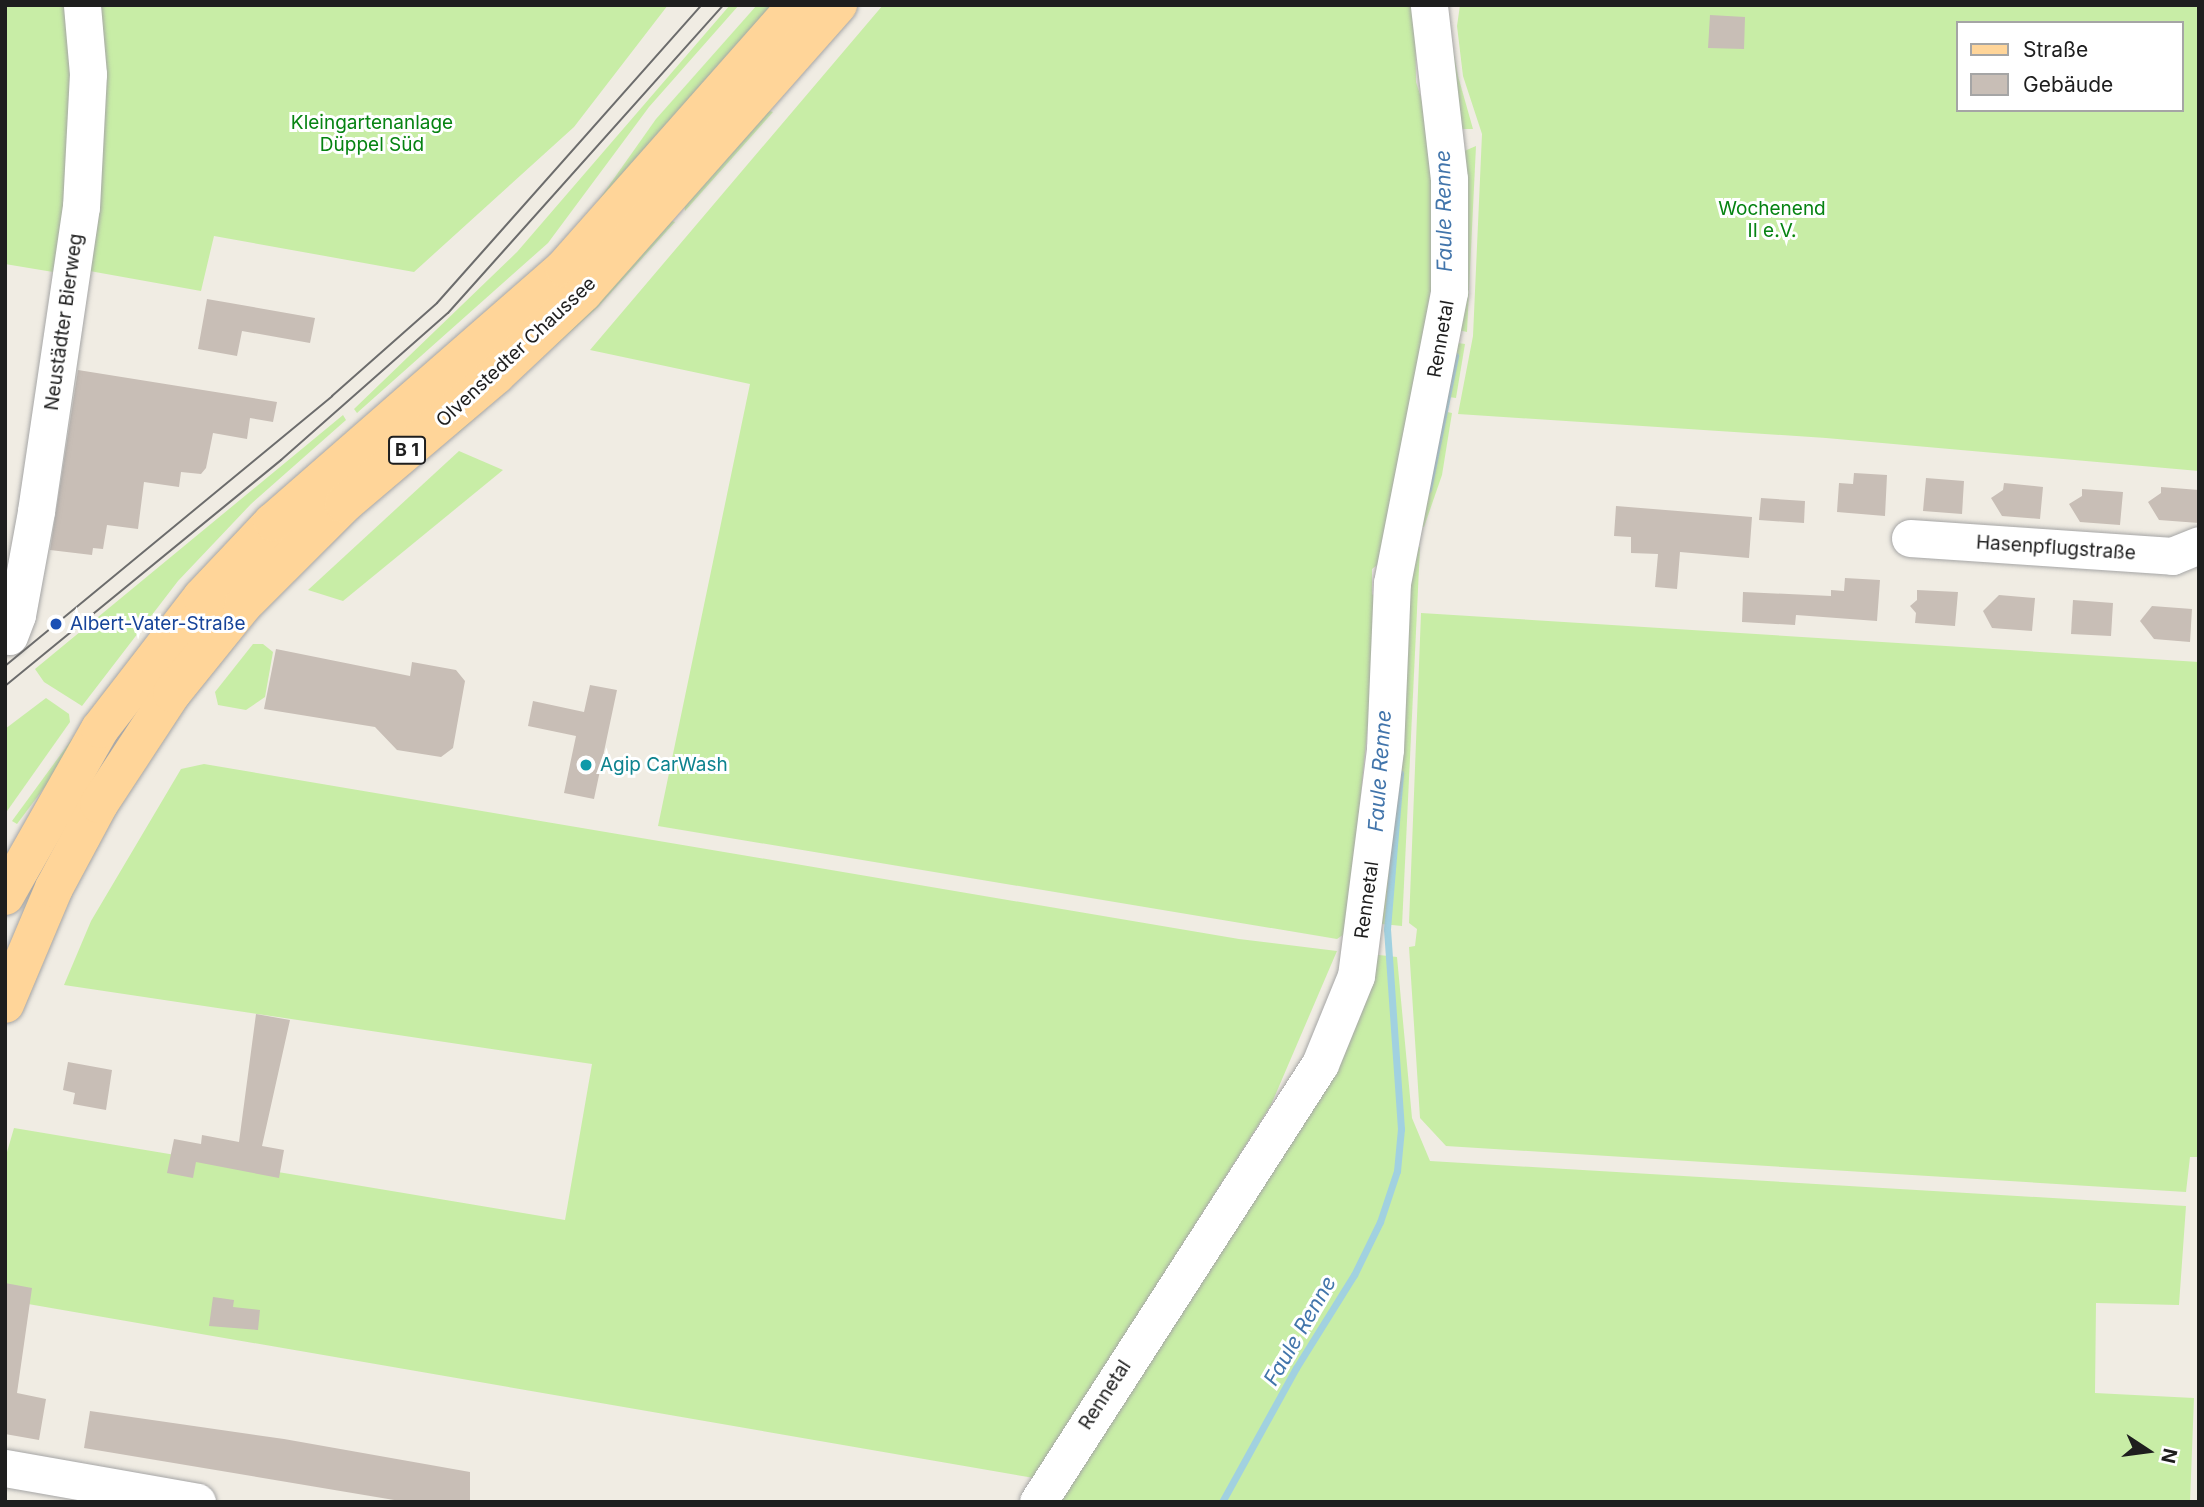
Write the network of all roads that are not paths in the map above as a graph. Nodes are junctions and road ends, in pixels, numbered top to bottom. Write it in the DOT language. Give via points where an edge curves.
graph roads {
  1 [pos="82,5"];
  2 [pos="797,5"];
  3 [pos="838,5"];
  4 [pos="1429,5"];
  5 [pos="1910,538"];
  6 [pos="2199,545"];
  7 [pos="9,636"];
  8 [pos="5,896"];
  9 [pos="5,1003"];
  10 [pos="5,1468"];
  11 [pos="197,1502"];
  12 [pos="1038,1502"];
  1 -- 7 [label="street, Neustädter Bierweg" via="88,74 81,207 36,511 18,615"];
  2 -- 8 [label="main road, Olvenstedter Chaussee / B 1" via="565,268 298,499 224,572 119,701 51,808"];
  3 -- 9 [label="main road, Olvenstedter Chaussee / B 1" via="583,293 344,504 243,605 172,693 116,776 74,849"];
  4 -- 12 [label="street, Rennetal" via="1448,179 1450,281 1392,583 1384,760 1356,976 1320,1064"];
  5 -- 6 [label="street, Hasenpflugstraße" via="2172,556"];
  10 -- 11 [label="street"];
}
